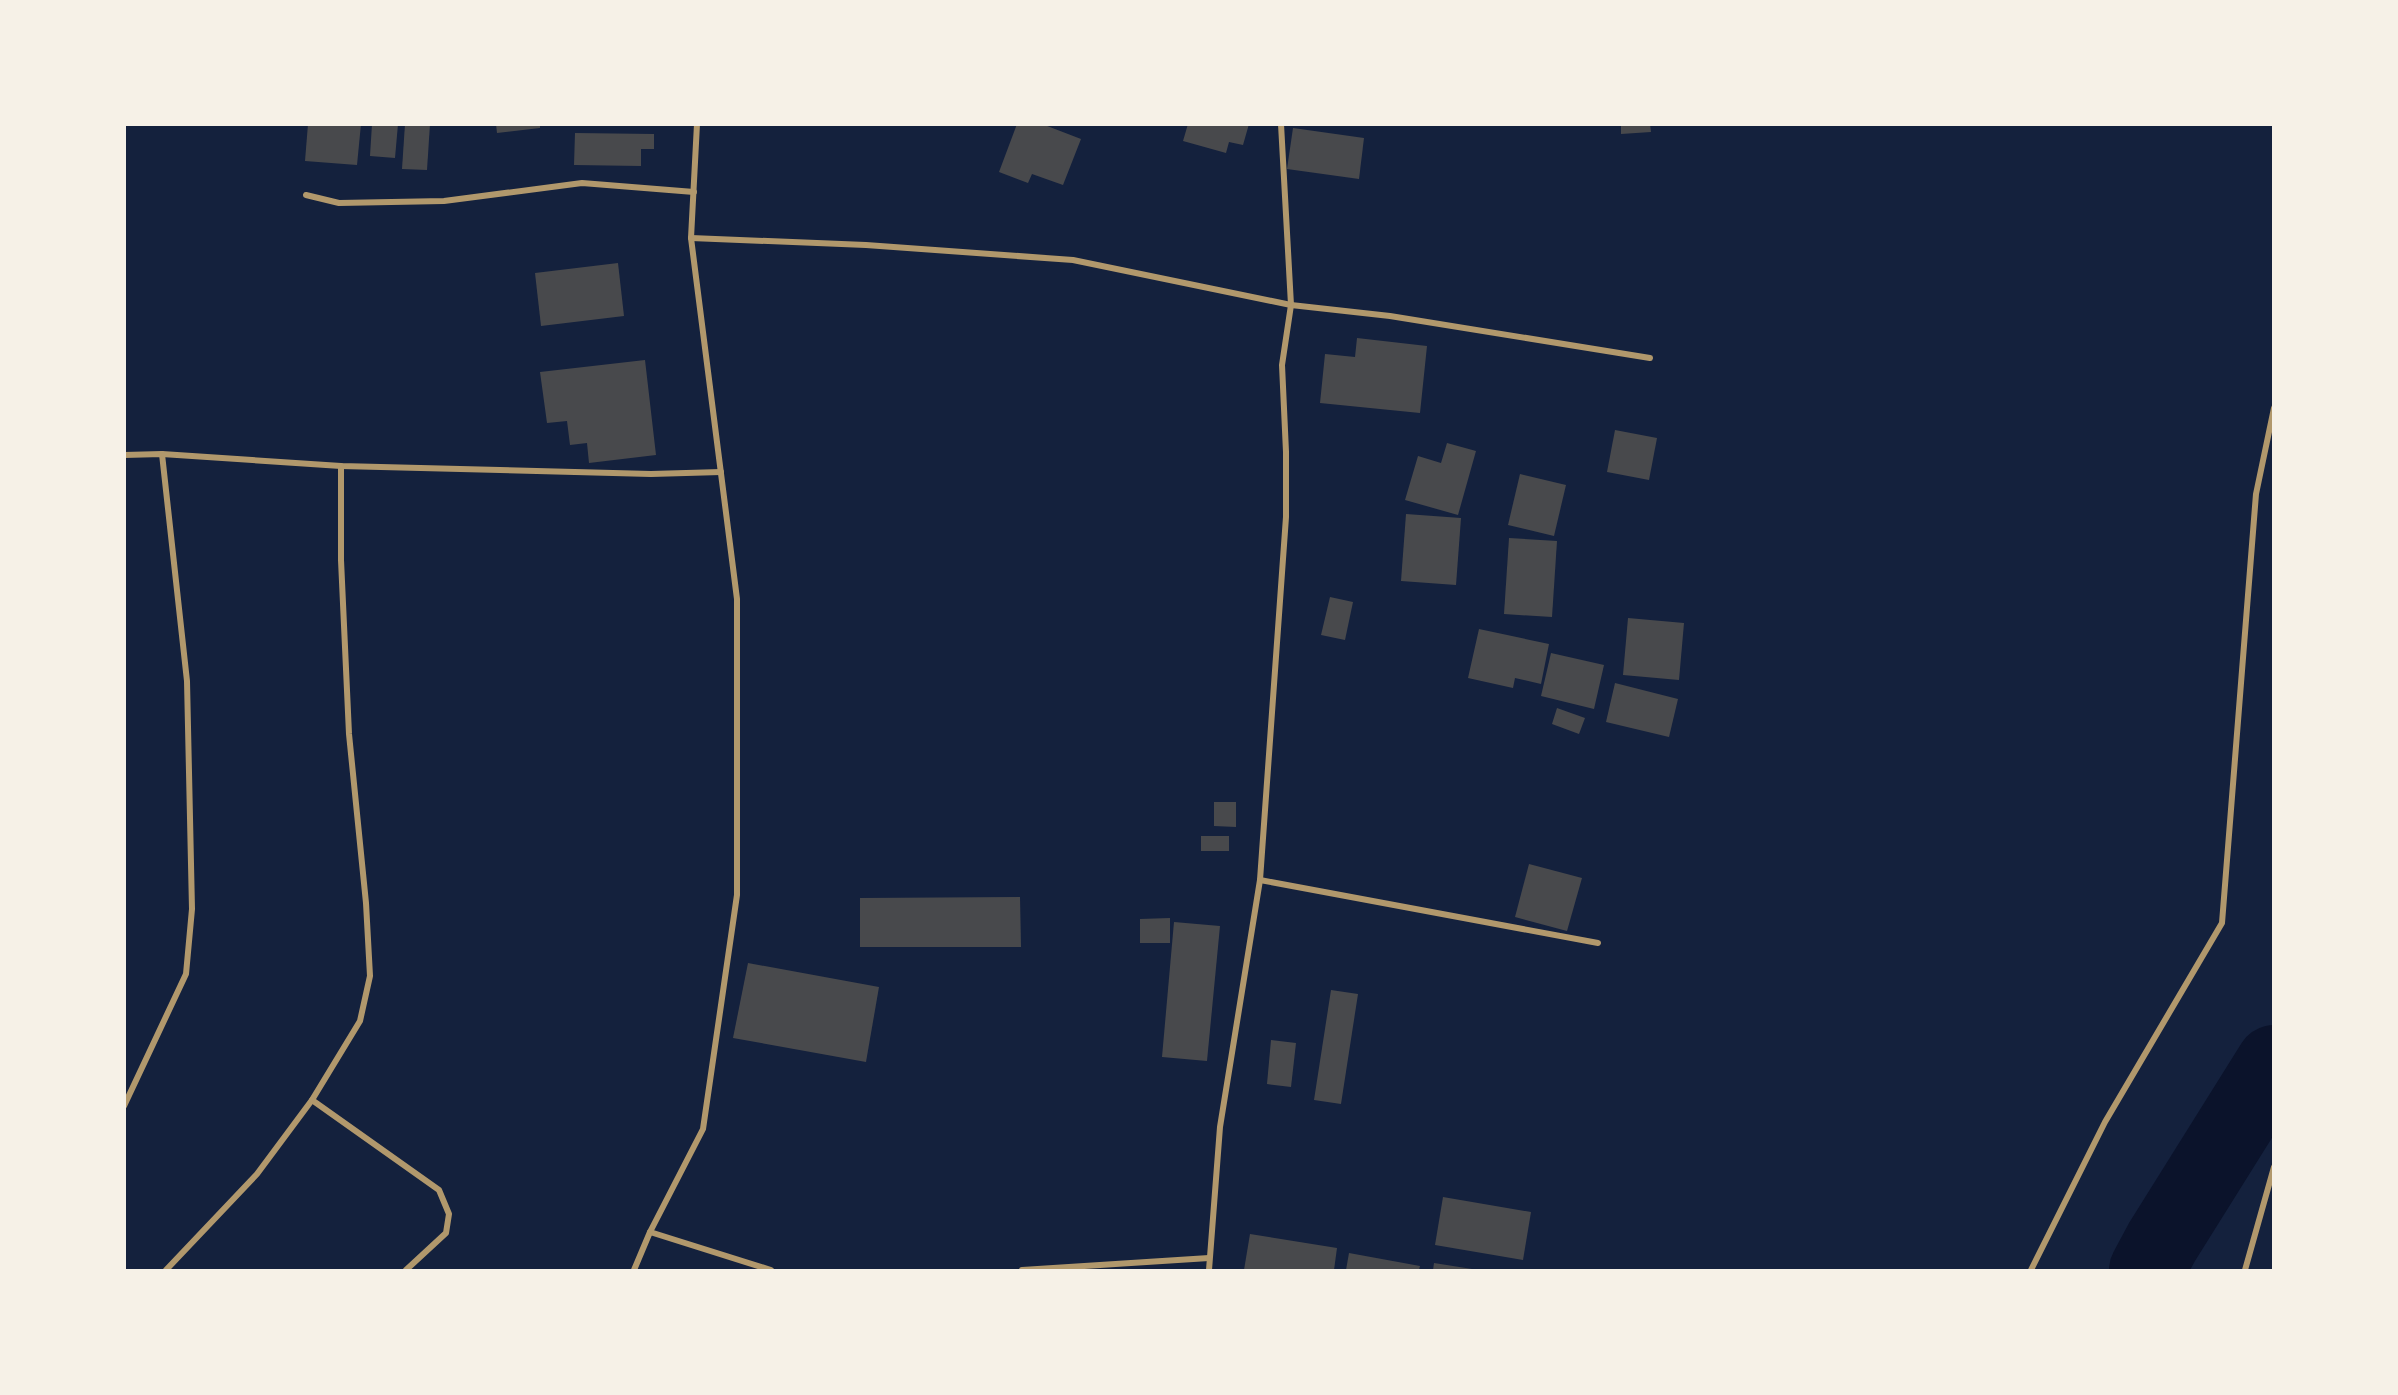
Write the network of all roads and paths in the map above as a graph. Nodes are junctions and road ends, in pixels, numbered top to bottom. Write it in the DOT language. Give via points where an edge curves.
graph roads {
  1 [pos="697,124"];
  2 [pos="1281,124"];
  3 [pos="694,192"];
  4 [pos="306,195"];
  5 [pos="691,238"];
  6 [pos="1291,305"];
  7 [pos="1650,358"];
  8 [pos="2274,408"];
  9 [pos="124,454"];
  10 [pos="162,454"];
  11 [pos="341,466"];
  12 [pos="721,472"];
  13 [pos="1260,880"];
  14 [pos="1598,943"];
  15 [pos="312,1100"];
  16 [pos="124,1106"];
  17 [pos="2274,1167"];
  18 [pos="650,1232"];
  19 [pos="1209,1258"];
  20 [pos="166,1270"];
  21 [pos="406,1270"];
  22 [pos="634,1270"];
  23 [pos="771,1270"];
  24 [pos="1022,1270"];
  25 [pos="1209,1270"];
  26 [pos="2031,1270"];
  27 [pos="2245,1270"];
  1 -- 3 [label="street"];
  2 -- 6 [label="street"];
  3 -- 4 [label="street" via="582,183 444,201 339,203"];
  3 -- 5 [label="street"];
  5 -- 6 [label="street" via="866,245 1073,260"];
  5 -- 12 [label="street"];
  6 -- 7 [label="street" via="1389,316"];
  6 -- 13 [label="street" via="1282,365 1286,518"];
  8 -- 26 [label="street" via="2256,494 2222,923 2105,1122"];
  9 -- 10 [label="street"];
  10 -- 11 [label="street"];
  10 -- 16 [label="street" via="187,681 192,909 186,974"];
  11 -- 12 [label="street" via="651,474"];
  11 -- 15 [label="street" via="349,734 370,976 360,1021"];
  12 -- 18 [label="street" via="737,599 737,896 704,1129"];
  13 -- 14 [label="street"];
  13 -- 19 [label="street" via="1220,1127"];
  15 -- 20 [label="street" via="257,1174"];
  15 -- 21 [label="street" via="439,1190 449,1214 446,1233"];
  17 -- 27 [label="street"];
  18 -- 22 [label="street"];
  18 -- 23 [label="street"];
  19 -- 24 [label="street"];
  19 -- 25 [label="street"];
}
